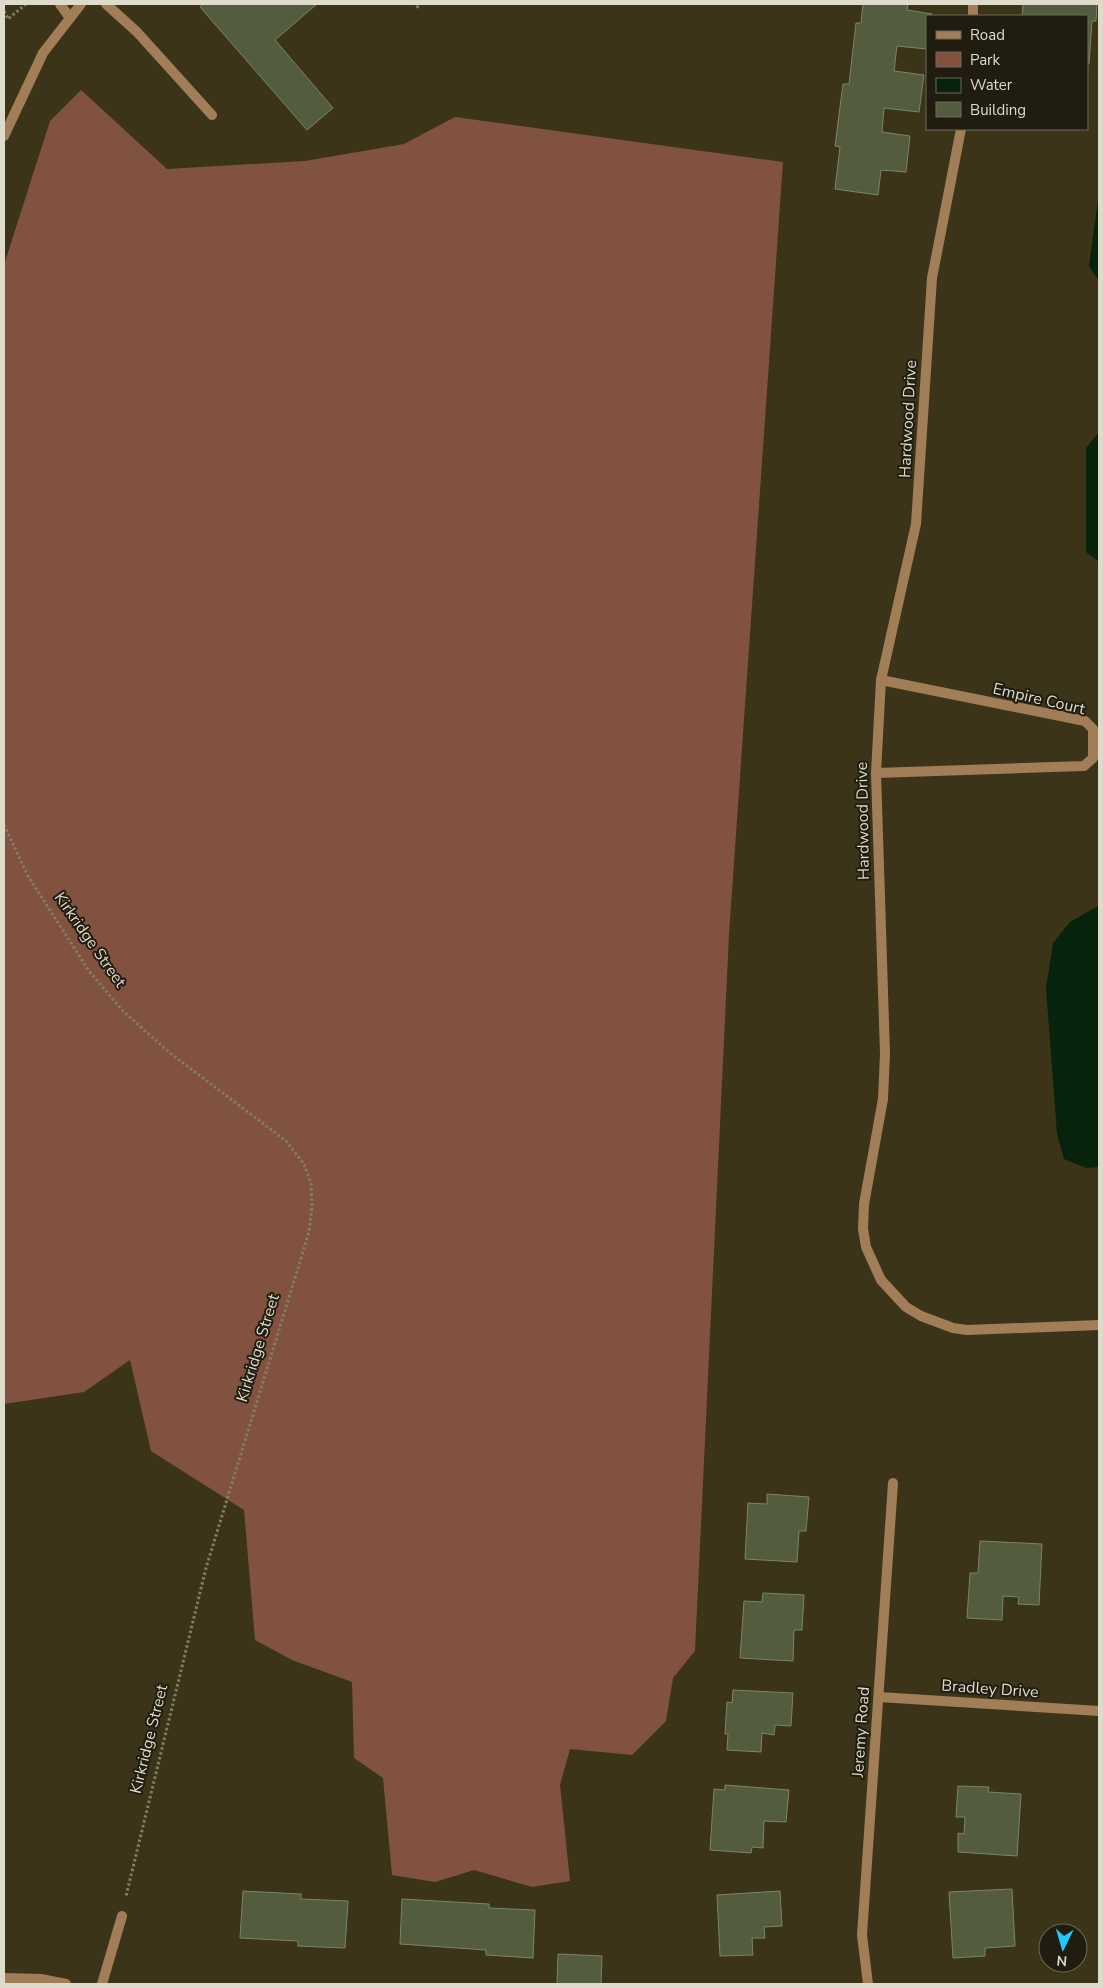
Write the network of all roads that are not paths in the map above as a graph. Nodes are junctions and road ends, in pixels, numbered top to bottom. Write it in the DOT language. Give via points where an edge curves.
graph roads {
  1 [pos="60,4"];
  2 [pos="81,4"];
  3 [pos="106,4"];
  4 [pos="70,18"];
  5 [pos="212,115"];
  6 [pos="961,130"];
  7 [pos="4,136"];
  8 [pos="881,680"];
  9 [pos="876,774"];
  10 [pos="1099,1325"];
  11 [pos="893,1483"];
  12 [pos="879,1697"];
  13 [pos="1099,1711"];
  14 [pos="122,1916"];
  15 [pos="4,1978"];
  16 [pos="66,1984"];
  17 [pos="102,1984"];
  18 [pos="868,1984"];
  1 -- 4 [label="street"];
  2 -- 4 [label="street"];
  3 -- 5 [label="street" via="137,32"];
  4 -- 7 [label="street" via="43,53"];
  6 -- 8 [label="street, Hardwood Drive" via="932,278 916,524"];
  8 -- 9 [label="street, Hardwood Drive"];
  8 -- 9 [label="street, Empire Court" via="1084,721 1093,729 1094,742 1092,758 1084,766"];
  9 -- 10 [label="street, Hardwood Drive" via="885,1054 883,1100 864,1204 863,1229 874,1267 893,1295 906,1307 953,1328"];
  11 -- 12 [label="street, Jeremy Road"];
  12 -- 13 [label="street, Bradley Drive"];
  12 -- 18 [label="street, Jeremy Road" via="862,1935"];
  14 -- 17 [label="street"];
  15 -- 16 [label="street" via="41,1979"];
}
